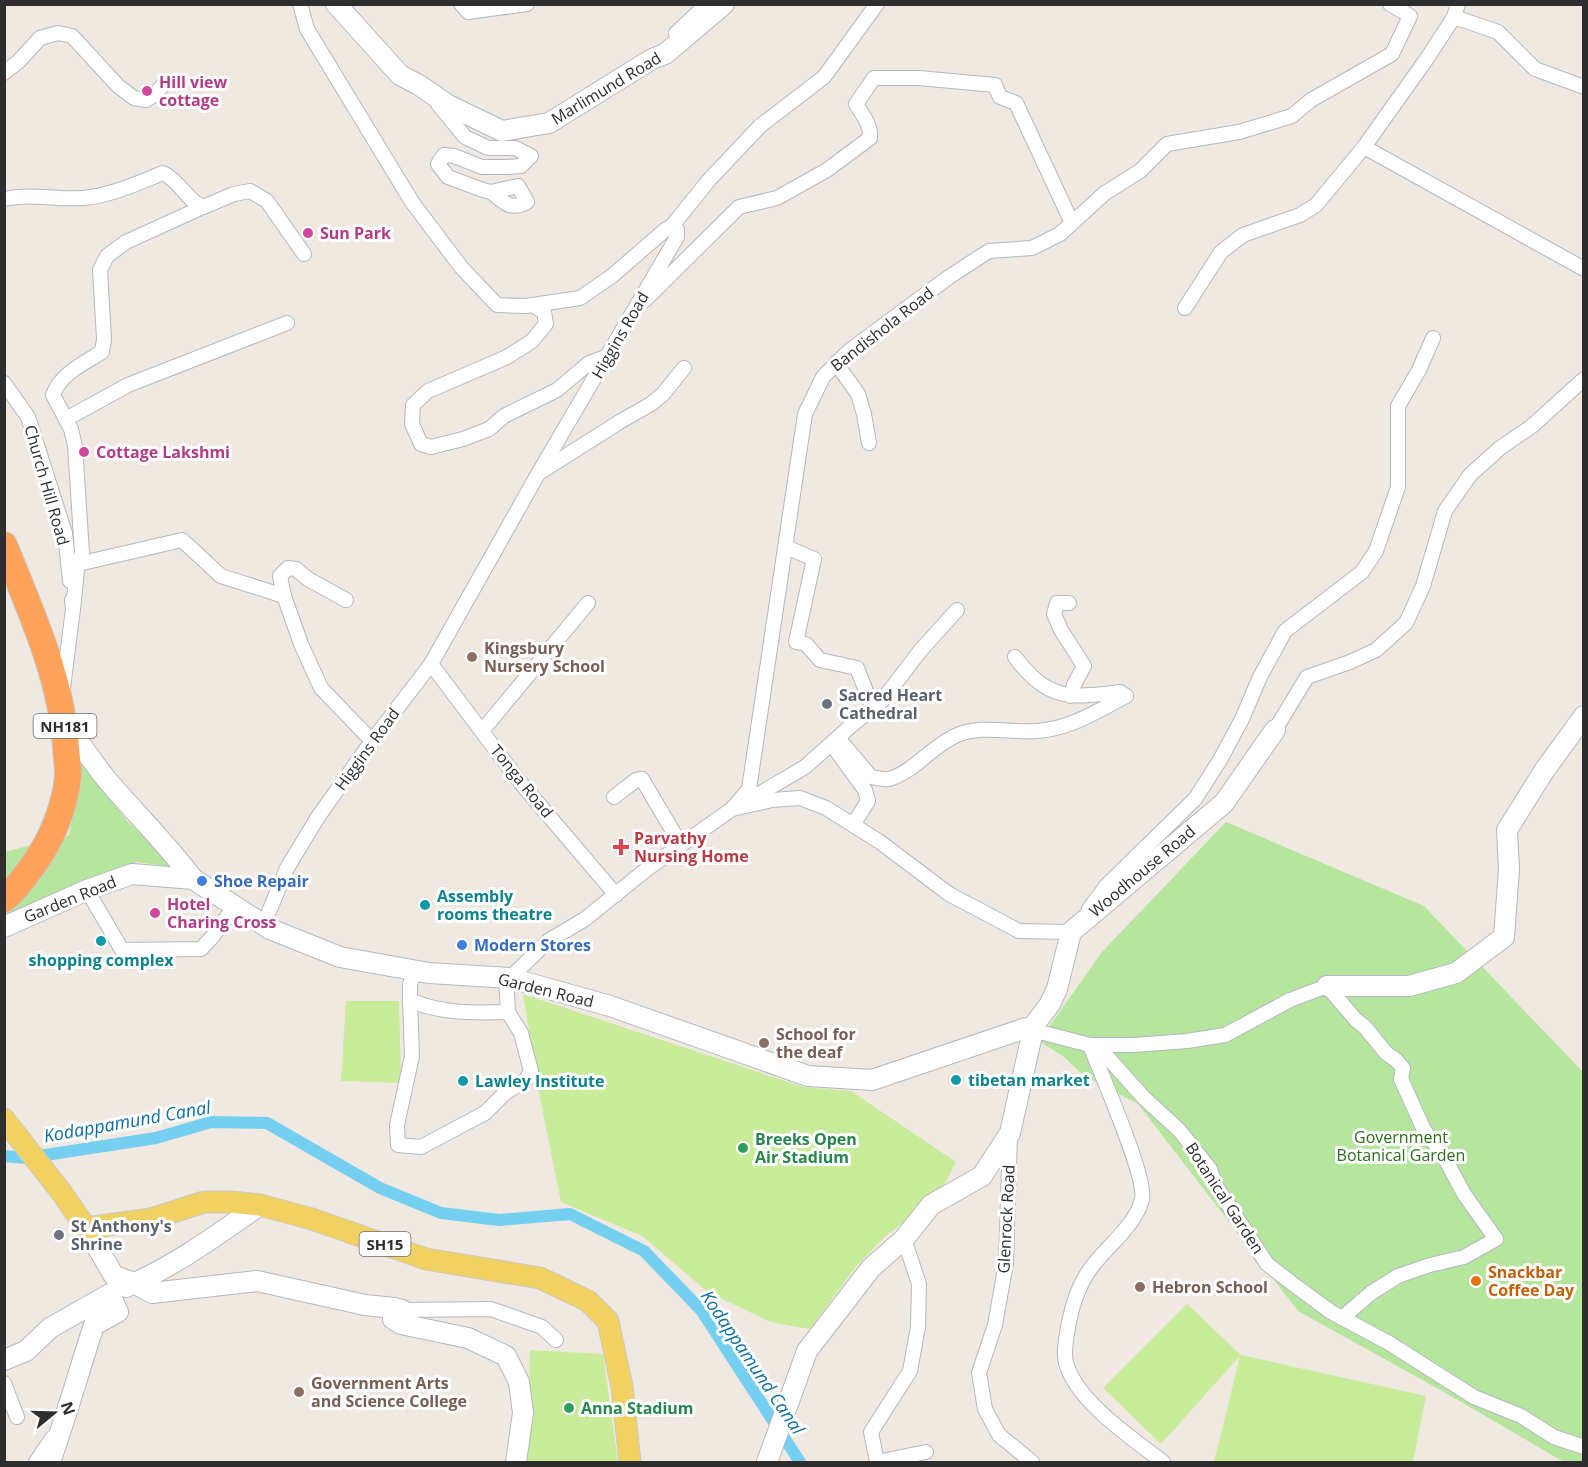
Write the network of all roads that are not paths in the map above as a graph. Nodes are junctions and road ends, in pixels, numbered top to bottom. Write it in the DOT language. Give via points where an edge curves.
graph roads {
  1 [pos="300,4"];
  2 [pos="336,4"];
  3 [pos="527,4"];
  4 [pos="724,4"];
  5 [pos="736,4"];
  6 [pos="877,4"];
  7 [pos="1389,4"];
  8 [pos="465,7"];
  9 [pos="1456,11"];
  10 [pos="706,12"];
  11 [pos="4,73"];
  12 [pos="165,83"];
  13 [pos="419,85"];
  14 [pos="1584,87"];
  15 [pos="1364,147"];
  16 [pos="491,192"];
  17 [pos="4,199"];
  18 [pos="203,207"];
  19 [pos="1072,223"];
  20 [pos="672,226"];
  21 [pos="304,254"];
  22 [pos="1584,269"];
  23 [pos="534,305"];
  24 [pos="1185,308"];
  25 [pos="635,309"];
  26 [pos="287,322"];
  27 [pos="1433,338"];
  28 [pos="608,356"];
  29 [pos="836,363"];
  30 [pos="684,368"];
  31 [pos="1584,379"];
  32 [pos="4,383"];
  33 [pos="66,419"];
  34 [pos="869,442"];
  35 [pos="537,474"];
  36 [pos="4,545"];
  37 [pos="786,547"];
  38 [pos="78,564"];
  39 [pos="284,596"];
  40 [pos="346,600"];
  41 [pos="588,603"];
  42 [pos="1069,603"];
  43 [pos="73,609"];
  44 [pos="957,610"];
  45 [pos="1015,657"];
  46 [pos="431,664"];
  47 [pos="1071,696"];
  48 [pos="873,709"];
  49 [pos="63,711"];
  50 [pos="1584,716"];
  51 [pos="1275,730"];
  52 [pos="482,731"];
  53 [pos="372,741"];
  54 [pos="835,741"];
  55 [pos="614,797"];
  56 [pos="732,809"];
  57 [pos="853,825"];
  58 [pos="681,845"];
  59 [pos="193,879"];
  60 [pos="87,890"];
  61 [pos="615,895"];
  62 [pos="4,899"];
  63 [pos="234,907"];
  64 [pos="264,924"];
  65 [pos="4,927"];
  66 [pos="1071,932"];
  67 [pos="416,970"];
  68 [pos="508,978"];
  69 [pos="1327,986"];
  70 [pos="410,1000"];
  71 [pos="508,1012"];
  72 [pos="1032,1030"];
  73 [pos="1089,1045"];
  74 [pos="4,1119"];
  75 [pos="1010,1133"];
  76 [pos="260,1205"];
  77 [pos="86,1228"];
  78 [pos="904,1239"];
  79 [pos="134,1283"];
  80 [pos="110,1293"];
  81 [pos="398,1309"];
  82 [pos="1342,1318"];
  83 [pos="556,1340"];
  84 [pos="4,1360"];
  85 [pos="4,1383"];
  86 [pos="17,1417"];
  87 [pos="66,1417"];
  88 [pos="1584,1447"];
  89 [pos="926,1452"];
  90 [pos="36,1462"];
  91 [pos="50,1462"];
  92 [pos="516,1462"];
  93 [pos="630,1462"];
  94 [pos="767,1462"];
  95 [pos="1032,1462"];
  96 [pos="1162,1462"];
  1 -- 23 [label="street" via="307,28 412,202 461,267 497,305"];
  2 -- 13 [label="street, Marlimund Road" via="400,75"];
  3 -- 8 [label="street"];
  4 -- 10 [label="street, Marlimund Road"];
  5 -- 10 [label="street"];
  6 -- 20 [label="street" via="824,76 760,126"];
  7 -- 19 [label="street, Bandishola Road" via="1410,16 1392,54 1311,100 1292,116 1239,132 1167,144 1140,171 1105,193"];
  9 -- 14 [label="street" via="1498,32 1535,69"];
  9 -- 15 [label="street"];
  10 -- 13 [label="street, Marlimund Road" via="665,54 549,123 502,131 448,105"];
  11 -- 12 [label="street" via="40,38 58,33 72,36 134,98 146,100"];
  13 -- 16 [label="street" via="465,137 488,148 515,148 531,156 521,166 482,167 444,155 438,164 448,177"];
  15 -- 22 [label="street"];
  15 -- 24 [label="street" via="1316,205 1300,215 1243,235 1221,252"];
  17 -- 18 [label="street" via="84,198 129,187 163,173"];
  18 -- 21 [label="street" via="250,191 267,201"];
  18 -- 33 [label="street" via="126,242 106,256 100,270 102,352 56,385 53,395"];
  19 -- 25 [label="street" via="1016,103 1000,97 994,85 874,78 856,104 868,123 870,138 827,171 777,198 739,207"];
  19 -- 29 [label="street, Bandishola Road" via="1032,248 989,251"];
  20 -- 23 [label="street" via="580,298"];
  20 -- 25 [label="street, Higgins Road" via="677,237"];
  23 -- 28 [label="street" via="544,312 546,324 532,341 507,357 428,391 413,405 412,424 421,444 431,447 489,429 504,416 557,390 589,363"];
  25 -- 28 [label="street, Higgins Road"];
  26 -- 33 [label="street" via="128,385"];
  27 -- 66 [label="street" via="1398,406 1398,487 1376,551 1362,572 1285,631 1242,719 1195,799 1107,885"];
  28 -- 35 [label="street, Higgins Road"];
  29 -- 34 [label="street" via="858,394"];
  29 -- 37 [label="street, Bandishola Road" via="823,377 805,414"];
  30 -- 35 [label="street" via="651,404"];
  31 -- 51 [label="street" via="1470,475 1445,511 1406,623 1376,650 1307,677"];
  32 -- 43 [label="street, Church Hill Road" via="28,417 65,533"];
  33 -- 38 [label="street" via="75,446 82,553"];
  35 -- 46 [label="street, Higgins Road"];
  36 -- 49 [label="highway, NH181" via="47,656"];
  37 -- 48 [label="street" via="814,559 796,642 806,644 820,660 857,668"];
  37 -- 56 [label="street, Bandishola Road" via="750,789"];
  38 -- 39 [label="street" via="182,540 221,576"];
  38 -- 43 [label="street"];
  39 -- 40 [label="street" via="280,576 292,568"];
  39 -- 53 [label="street" via="321,688"];
  41 -- 52 [label="street"];
  42 -- 47 [label="street" via="1057,603 1054,614 1084,666"];
  43 -- 49 [label="street, Church Hill Road"];
  44 -- 48 [label="street"];
  45 -- 47 [label="street" via="1036,682"];
  46 -- 52 [label="street, Tonga Road"];
  46 -- 53 [label="street, Higgins Road"];
  47 -- 54 [label="street" via="1120,692 1126,696 1067,727 1037,731 976,729 954,736 909,769 888,779 871,777"];
  48 -- 54 [label="street"];
  49 -- 59 [label="street" via="106,778"];
  49 -- 62 [label="highway, NH181" via="68,775 60,813 45,849"];
  50 -- 69 [label="street" via="1507,830 1509,869 1504,937 1456,973 1409,986"];
  51 -- 66 [label="street, Woodhouse Road" via="1224,803"];
  52 -- 61 [label="street, Tonga Road"];
  53 -- 64 [label="street, Higgins Road" via="294,857"];
  54 -- 56 [label="street" via="806,767"];
  54 -- 57 [label="street" via="865,790 867,801"];
  55 -- 58 [label="street" via="642,779"];
  56 -- 57 [label="street" via="800,798"];
  56 -- 58 [label="street, Bandishola Road"];
  57 -- 66 [label="street" via="949,894 1019,931"];
  58 -- 61 [label="street, Bandishola Road"];
  59 -- 60 [label="street, Garden Road" via="132,874"];
  59 -- 63 [label="street, Garden Road"];
  60 -- 63 [label="street" via="122,950 201,949"];
  60 -- 65 [label="street, Garden Road"];
  61 -- 68 [label="street, Bandishola Road" via="548,941"];
  63 -- 64 [label="street, Garden Road"];
  64 -- 67 [label="street, Garden Road" via="340,957"];
  66 -- 72 [label="street" via="1057,989"];
  67 -- 68 [label="street, Garden Road"];
  67 -- 70 [label="street" via="410,984"];
  68 -- 71 [label="street"];
  68 -- 72 [label="street, Garden Road" via="610,1006 808,1076 872,1080"];
  69 -- 73 [label="street, Botanical Garden" via="1290,1000 1225,1035 1134,1045"];
  69 -- 82 [label="street" via="1402,1068 1401,1078 1424,1130 1497,1239 1464,1257 1398,1276"];
  70 -- 71 [label="street" via="442,1010"];
  70 -- 71 [label="street" via="412,1056 397,1125 398,1145 421,1147 485,1113 505,1093 526,1080 531,1071 521,1033"];
  72 -- 73 [label="street, Botanical Garden"];
  72 -- 75 [label="street"];
  73 -- 82 [label="street, Botanical Garden" via="1103,1052 1179,1130 1210,1169 1216,1186 1267,1264"];
  73 -- 96 [label="street" via="1139,1172 1142,1198 1131,1223 1089,1270 1073,1302 1066,1361 1078,1389 1134,1442"];
  74 -- 77 [label="main road"];
  75 -- 78 [label="street" via="982,1176 931,1205"];
  75 -- 95 [label="street, Glenrock Road" via="1006,1263 996,1324 979,1373 985,1408 999,1435"];
  76 -- 77 [label="main road, SH15" via="204,1202 151,1219"];
  76 -- 79 [label="street" via="195,1250"];
  76 -- 93 [label="main road, SH15" via="426,1258 540,1278 588,1301 608,1321 622,1387"];
  77 -- 79 [label="street" via="114,1276"];
  78 -- 89 [label="street" via="919,1284 918,1328 910,1371 871,1432 877,1462"];
  78 -- 94 [label="street" via="871,1268 807,1351"];
  79 -- 80 [label="street"];
  79 -- 81 [label="street" via="152,1293 257,1281"];
  80 -- 84 [label="street" via="50,1328 26,1351"];
  80 -- 87 [label="street" via="118,1312 94,1325"];
  81 -- 83 [label="street" via="490,1310 542,1327"];
  81 -- 92 [label="street" via="393,1319 401,1324 468,1338 507,1356 519,1382 523,1413"];
  82 -- 88 [label="street, Botanical Garden" via="1474,1397 1521,1416 1554,1437"];
  85 -- 86 [label="street"];
  87 -- 90 [label="street"];
  87 -- 91 [label="street"];
}
